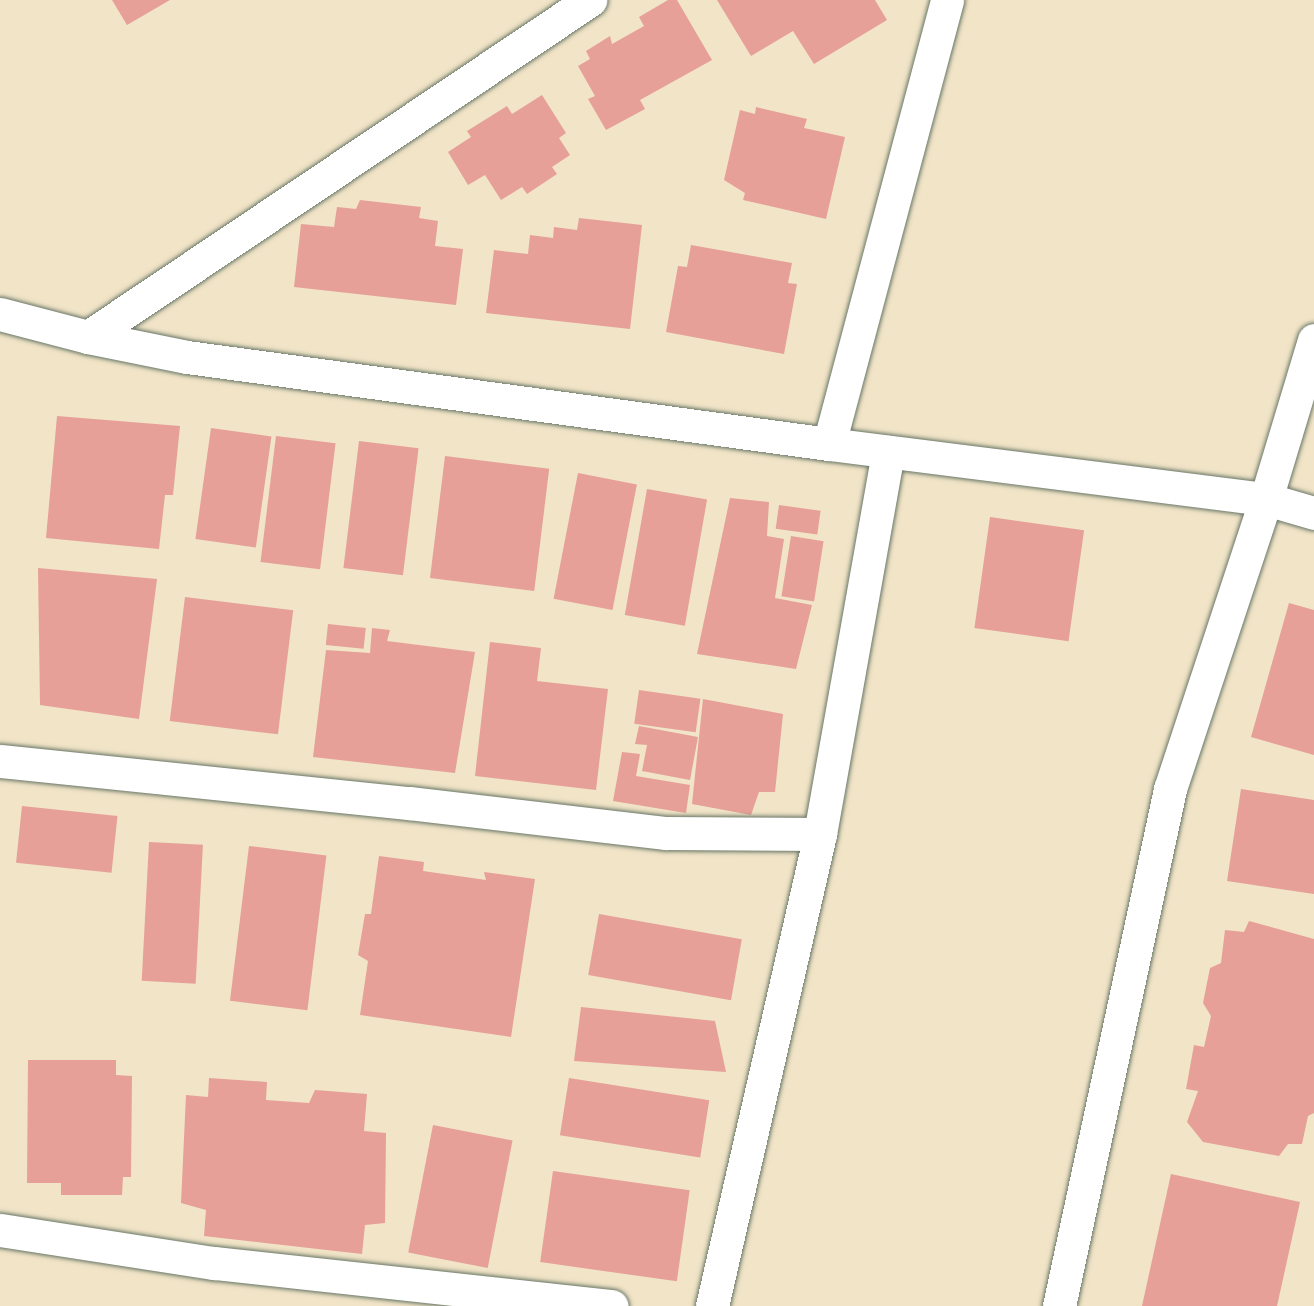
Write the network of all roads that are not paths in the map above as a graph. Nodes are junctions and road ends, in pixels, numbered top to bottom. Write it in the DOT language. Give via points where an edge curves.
graph roads {
  1 [pos="947,0"];
  2 [pos="575,4"];
  3 [pos="0,314"];
  4 [pos="88,337"];
  5 [pos="1314,340"];
  6 [pos="829,444"];
  7 [pos="888,452"];
  8 [pos="1266,499"];
  9 [pos="1314,513"];
  10 [pos="0,761"];
  11 [pos="820,834"];
  12 [pos="0,1230"];
  13 [pos="612,1306"];
  14 [pos="712,1306"];
  15 [pos="1059,1306"];
  1 -- 6 [label="street"];
  2 -- 4 [label="street"];
  3 -- 4 [label="street"];
  4 -- 6 [label="street" via="188,357"];
  5 -- 8 [label="street"];
  6 -- 7 [label="street"];
  7 -- 8 [label="street"];
  7 -- 11 [label="street"];
  8 -- 9 [label="street"];
  8 -- 15 [label="street" via="1170,789"];
  10 -- 11 [label="street" via="666,833"];
  11 -- 14 [label="street"];
  12 -- 13 [label="street" via="214,1263"];
}
